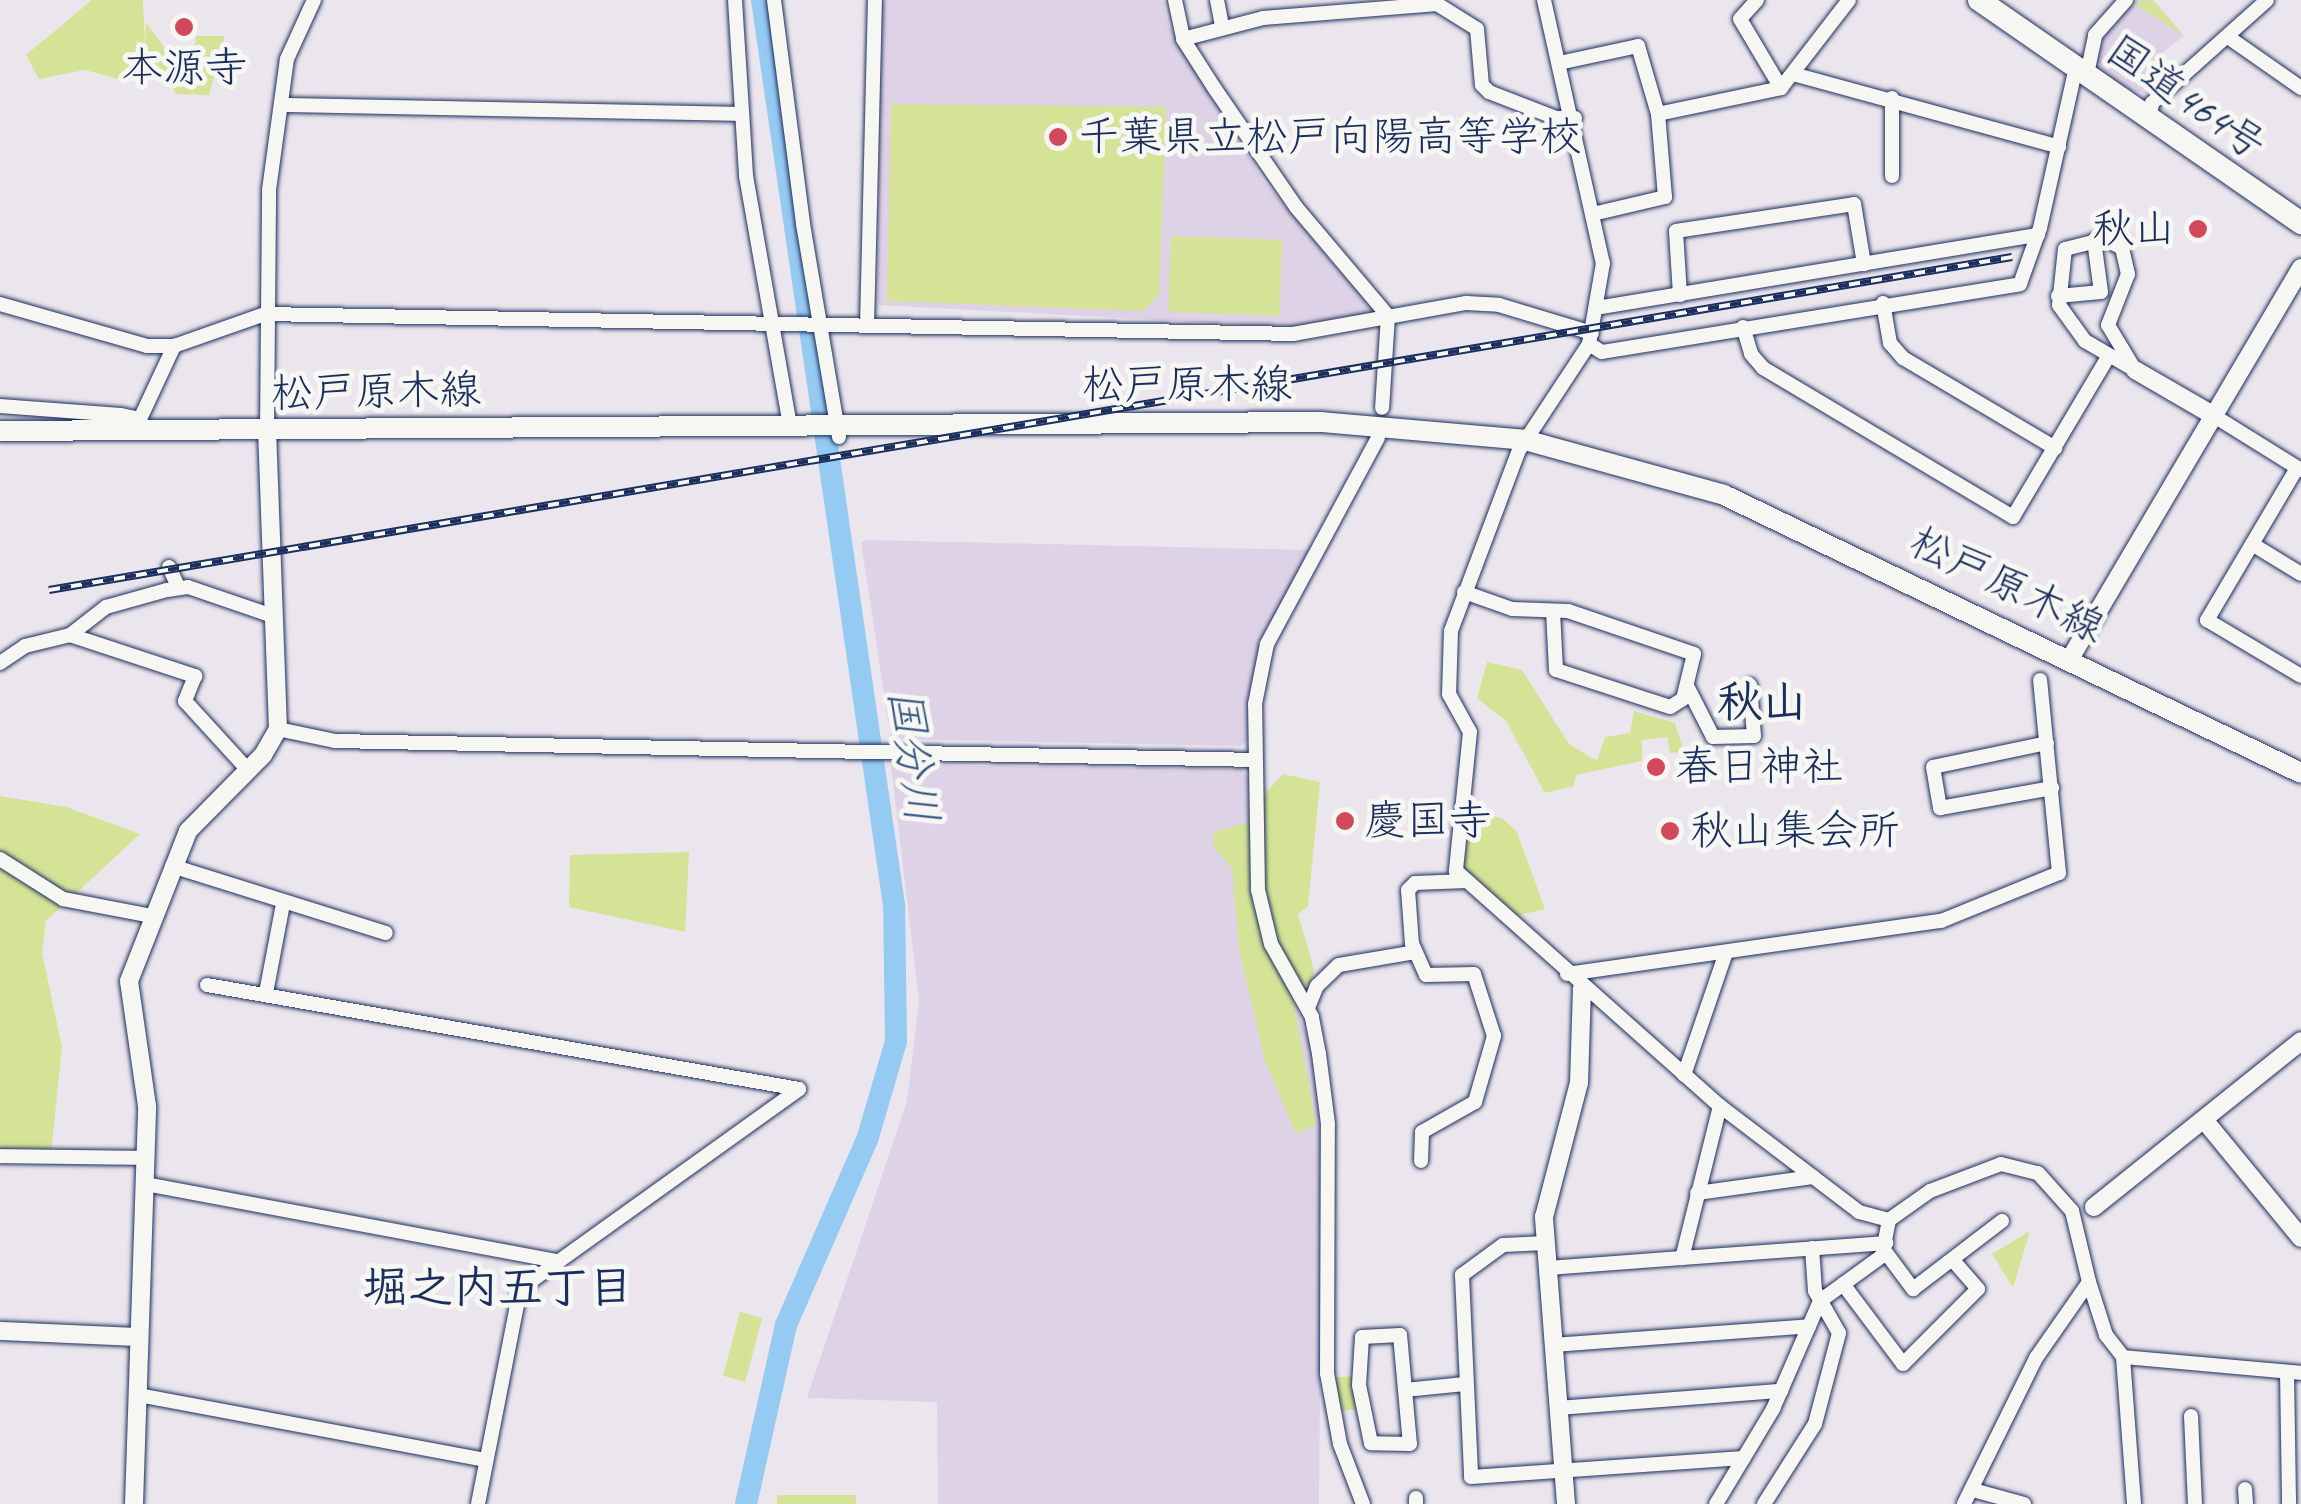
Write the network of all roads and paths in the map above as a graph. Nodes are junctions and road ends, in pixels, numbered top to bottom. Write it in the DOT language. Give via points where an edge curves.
graph roads {
  1 [pos="314,0"];
  2 [pos="735,0"];
  3 [pos="774,0"];
  4 [pos="874,0"];
  5 [pos="1175,0"];
  6 [pos="1217,0"];
  7 [pos="1544,0"];
  8 [pos="1757,0"];
  9 [pos="1849,0"];
  10 [pos="1979,0"];
  11 [pos="2126,0"];
  12 [pos="2267,0"];
  13 [pos="1222,26"];
  14 [pos="2228,37"];
  15 [pos="1183,39"];
  16 [pos="1559,63"];
  17 [pos="2082,70"];
  18 [pos="1793,74"];
  19 [pos="1781,88"];
  20 [pos="2301,88"];
  21 [pos="1892,98"];
  22 [pos="282,105"];
  23 [pos="738,114"];
  24 [pos="1658,114"];
  25 [pos="2150,116"];
  26 [pos="1575,118"];
  27 [pos="2059,146"];
  28 [pos="1892,176"];
  29 [pos="1597,213"];
  30 [pos="2301,222"];
  31 [pos="2038,235"];
  32 [pos="2094,240"];
  33 [pos="1864,264"];
  34 [pos="2301,268"];
  35 [pos="1680,294"];
  36 [pos="2058,296"];
  37 [pos="0,304"];
  38 [pos="1883,304"];
  39 [pos="1596,308"];
  40 [pos="265,314"];
  41 [pos="1388,316"];
  42 [pos="2108,320"];
  43 [pos="772,325"];
  44 [pos="819,326"];
  45 [pos="867,326"];
  46 [pos="1743,327"];
  47 [pos="2072,327"];
  48 [pos="1590,339"];
  49 [pos="174,346"];
  50 [pos="2108,357"];
  51 [pos="2134,370"];
  52 [pos="0,406"];
  53 [pos="1382,408"];
  54 [pos="2211,414"];
  55 [pos="140,424"];
  56 [pos="790,425"];
  57 [pos="0,430"];
  58 [pos="267,430"];
  59 [pos="840,431"];
  60 [pos="1378,438"];
  61 [pos="1525,440"];
  62 [pos="2055,448"];
  63 [pos="2299,469"];
  64 [pos="2252,544"];
  65 [pos="169,566"];
  66 [pos="2301,574"];
  67 [pos="179,588"];
  68 [pos="1464,592"];
  69 [pos="1554,611"];
  70 [pos="270,615"];
  71 [pos="70,636"];
  72 [pos="2071,657"];
  73 [pos="0,663"];
  74 [pos="2301,676"];
  75 [pos="2040,680"];
  76 [pos="1750,685"];
  77 [pos="1687,686"];
  78 [pos="278,729"];
  79 [pos="2047,744"];
  80 [pos="1255,760"];
  81 [pos="248,770"];
  82 [pos="2301,773"];
  83 [pos="2052,788"];
  84 [pos="0,858"];
  85 [pos="172,866"];
  86 [pos="1466,881"];
  87 [pos="283,904"];
  88 [pos="152,916"];
  89 [pos="386,933"];
  90 [pos="1414,952"];
  91 [pos="1726,952"];
  92 [pos="1567,974"];
  93 [pos="207,985"];
  94 [pos="1582,988"];
  95 [pos="266,992"];
  96 [pos="1308,1008"];
  97 [pos="2301,1040"];
  98 [pos="1684,1075"];
  99 [pos="1720,1106"];
  100 [pos="2205,1121"];
  101 [pos="0,1156"];
  102 [pos="146,1158"];
  103 [pos="1420,1161"];
  104 [pos="1813,1178"];
  105 [pos="144,1184"];
  106 [pos="1697,1193"];
  107 [pos="2094,1207"];
  108 [pos="1889,1220"];
  109 [pos="2002,1221"];
  110 [pos="2080,1226"];
  111 [pos="2301,1238"];
  112 [pos="1546,1243"];
  113 [pos="1885,1247"];
  114 [pos="1812,1248"];
  115 [pos="1682,1258"];
  116 [pos="557,1261"];
  117 [pos="1954,1261"];
  118 [pos="1548,1268"];
  119 [pos="2090,1282"];
  120 [pos="1843,1284"];
  121 [pos="1820,1302"];
  122 [pos="1809,1326"];
  123 [pos="0,1331"];
  124 [pos="139,1337"];
  125 [pos="1553,1345"];
  126 [pos="2124,1357"];
  127 [pos="2294,1373"];
  128 [pos="1465,1384"];
  129 [pos="1405,1390"];
  130 [pos="1781,1391"];
  131 [pos="138,1396"];
  132 [pos="1558,1408"];
  133 [pos="2191,1416"];
  134 [pos="1742,1458"];
  135 [pos="486,1460"];
  136 [pos="1563,1472"];
  137 [pos="1973,1490"];
  138 [pos="134,1504"];
  139 [pos="478,1504"];
  140 [pos="1363,1504"];
  141 [pos="1566,1504"];
  142 [pos="1716,1504"];
  143 [pos="1764,1504"];
  144 [pos="1964,1504"];
  145 [pos="2024,1504"];
  146 [pos="2134,1504"];
  147 [pos="2195,1504"];
  148 [pos="2289,1504"];
  1 -- 22 [label="street" via="290,48"];
  2 -- 23 [label="street"];
  3 -- 44 [label="street"];
  4 -- 45 [label="street"];
  5 -- 15 [label="street"];
  6 -- 13 [label="street"];
  7 -- 16 [label="street"];
  8 -- 19 [label="street" via="1740,19"];
  9 -- 18 [label="street"];
  10 -- 17 [label="highway, 国道464号"];
  11 -- 17 [label="street" via="2095,36"];
  12 -- 14 [label="street"];
  13 -- 15 [label="street"];
  13 -- 26 [label="street" via="1437,4 1477,29 1488,92 1556,118"];
  14 -- 20 [label="street"];
  14 -- 25 [label="street" via="2152,103"];
  15 -- 41 [label="street" via="1296,207"];
  16 -- 24 [label="street" via="1638,46"];
  16 -- 26 [label="street"];
  17 -- 25 [label="highway, 国道464号"];
  17 -- 27 [label="street"];
  18 -- 19 [label="street"];
  18 -- 21 [label="street"];
  19 -- 24 [label="street"];
  21 -- 27 [label="street"];
  21 -- 28 [label="street"];
  22 -- 23 [label="street"];
  22 -- 40 [label="street" via="270,190"];
  23 -- 43 [label="street"];
  24 -- 29 [label="street" via="1664,196"];
  25 -- 30 [label="highway, 国道464号"];
  26 -- 29 [label="street"];
  27 -- 31 [label="street"];
  29 -- 39 [label="street" via="1603,263"];
  31 -- 33 [label="street"];
  31 -- 38 [label="street" via="2020,284"];
  32 -- 36 [label="street" via="2065,249"];
  32 -- 36 [label="street" via="2101,292"];
  32 -- 42 [label="street" via="2117,242 2128,274"];
  33 -- 35 [label="street"];
  33 -- 35 [label="street" via="1854,204 1676,231"];
  34 -- 54 [label="street"];
  35 -- 39 [label="street"];
  36 -- 47 [label="street"];
  37 -- 49 [label="street" via="96,335"];
  38 -- 46 [label="street"];
  38 -- 62 [label="street" via="1890,343 1904,358"];
  39 -- 48 [label="street"];
  40 -- 43 [label="street"];
  40 -- 49 [label="street"];
  40 -- 58 [label="street"];
  41 -- 45 [label="street" via="1292,334"];
  41 -- 48 [label="street" via="1489,303"];
  41 -- 53 [label="street"];
  42 -- 47 [label="street"];
  42 -- 51 [label="street" via="2120,354"];
  43 -- 44 [label="street"];
  43 -- 56 [label="street"];
  44 -- 45 [label="street"];
  44 -- 59 [label="street"];
  46 -- 48 [label="street" via="1602,352"];
  46 -- 62 [label="street" via="1763,368 2013,517"];
  47 -- 50 [label="street"];
  48 -- 61 [label="street"];
  49 -- 55 [label="street"];
  50 -- 51 [label="street"];
  50 -- 62 [label="street"];
  51 -- 54 [label="street"];
  52 -- 55 [label="street"];
  54 -- 63 [label="street"];
  54 -- 72 [label="street"];
  55 -- 57 [label="main road, 松戸原木線"];
  55 -- 58 [label="main road, 松戸原木線"];
  56 -- 58 [label="main road, 松戸原木線"];
  56 -- 59 [label="main road, 松戸原木線"];
  58 -- 70 [label="street"];
  59 -- 61 [label="main road, 松戸原木線" via="1374,423"];
  60 -- 80 [label="street" via="1267,644 1255,704"];
  61 -- 68 [label="street"];
  61 -- 72 [label="main road, 松戸原木線" via="1724,495"];
  63 -- 64 [label="street"];
  64 -- 66 [label="street"];
  64 -- 74 [label="street" via="2208,620"];
  65 -- 67 [label="street"];
  67 -- 70 [label="street"];
  67 -- 71 [label="street" via="106,607"];
  68 -- 69 [label="street" via="1512,608"];
  68 -- 86 [label="street" via="1446,665 1449,694 1470,732 1456,871"];
  69 -- 77 [label="street" via="1694,654"];
  69 -- 77 [label="street" via="1556,670 1670,707 1683,699"];
  70 -- 78 [label="street"];
  71 -- 73 [label="street" via="25,646"];
  71 -- 81 [label="street" via="195,676 185,701"];
  72 -- 82 [label="main road, 松戸原木線"];
  75 -- 79 [label="street"];
  76 -- 77 [label="street" via="1754,736 1713,737"];
  78 -- 80 [label="street" via="335,741"];
  78 -- 81 [label="street"];
  79 -- 83 [label="street"];
  79 -- 83 [label="street" via="1932,767 1940,808"];
  80 -- 96 [label="street" via="1263,920"];
  81 -- 85 [label="street" via="203,812"];
  83 -- 91 [label="street" via="2059,873 1962,916"];
  84 -- 88 [label="street" via="63,899"];
  85 -- 87 [label="street"];
  85 -- 88 [label="street"];
  86 -- 90 [label="street" via="1415,883 1408,890"];
  86 -- 92 [label="street"];
  87 -- 89 [label="street"];
  87 -- 95 [label="street"];
  88 -- 102 [label="street" via="129,980 147,1106"];
  90 -- 96 [label="street" via="1339,965 1317,986"];
  90 -- 103 [label="street" via="1430,978 1474,974 1494,1036 1475,1102 1422,1132"];
  91 -- 92 [label="street"];
  91 -- 98 [label="street"];
  92 -- 94 [label="street"];
  93 -- 95 [label="street"];
  94 -- 98 [label="street"];
  94 -- 112 [label="street" via="1578,1083 1545,1208"];
  95 -- 116 [label="street" via="800,1089"];
  96 -- 140 [label="street" via="1328,1124 1327,1374 1340,1444"];
  97 -- 100 [label="street"];
  98 -- 99 [label="street"];
  99 -- 104 [label="street"];
  99 -- 106 [label="street"];
  100 -- 107 [label="street"];
  100 -- 111 [label="street"];
  101 -- 102 [label="street"];
  102 -- 105 [label="street"];
  104 -- 106 [label="street"];
  104 -- 108 [label="street" via="1858,1212"];
  105 -- 116 [label="street"];
  105 -- 124 [label="street"];
  106 -- 115 [label="street"];
  107 -- 110 [label="street"];
  108 -- 110 [label="street" via="1930,1191 2001,1164 2038,1173"];
  108 -- 113 [label="street"];
  109 -- 117 [label="street"];
  110 -- 119 [label="street"];
  112 -- 118 [label="street"];
  112 -- 128 [label="street" via="1503,1245 1462,1275"];
  113 -- 114 [label="street"];
  113 -- 117 [label="street" via="1913,1289"];
  113 -- 120 [label="street"];
  114 -- 115 [label="street"];
  114 -- 121 [label="street"];
  115 -- 118 [label="street"];
  116 -- 135 [label="street" via="520,1289"];
  117 -- 120 [label="street" via="1978,1289 1902,1364"];
  118 -- 125 [label="street"];
  119 -- 126 [label="street" via="2106,1335"];
  119 -- 137 [label="street" via="2036,1358"];
  120 -- 121 [label="street"];
  121 -- 122 [label="street"];
  121 -- 143 [label="street" via="1839,1333 1815,1424"];
  122 -- 125 [label="street"];
  122 -- 130 [label="street"];
  123 -- 124 [label="street"];
  124 -- 131 [label="street"];
  125 -- 132 [label="street"];
  126 -- 127 [label="street"];
  126 -- 146 [label="street"];
  127 -- 148 [label="street"];
  128 -- 129 [label="street"];
  128 -- 136 [label="street" via="1471,1477"];
  129 -- 129 [label="street" via="1410,1444 1371,1443 1359,1385 1362,1337 1400,1335"];
  130 -- 132 [label="street"];
  130 -- 134 [label="street"];
  131 -- 135 [label="street"];
  131 -- 138 [label="street"];
  132 -- 136 [label="street"];
  133 -- 147 [label="street"];
  134 -- 136 [label="street"];
  134 -- 142 [label="street"];
  135 -- 139 [label="street"];
  136 -- 141 [label="street"];
  137 -- 144 [label="street"];
  137 -- 145 [label="street"];
}
